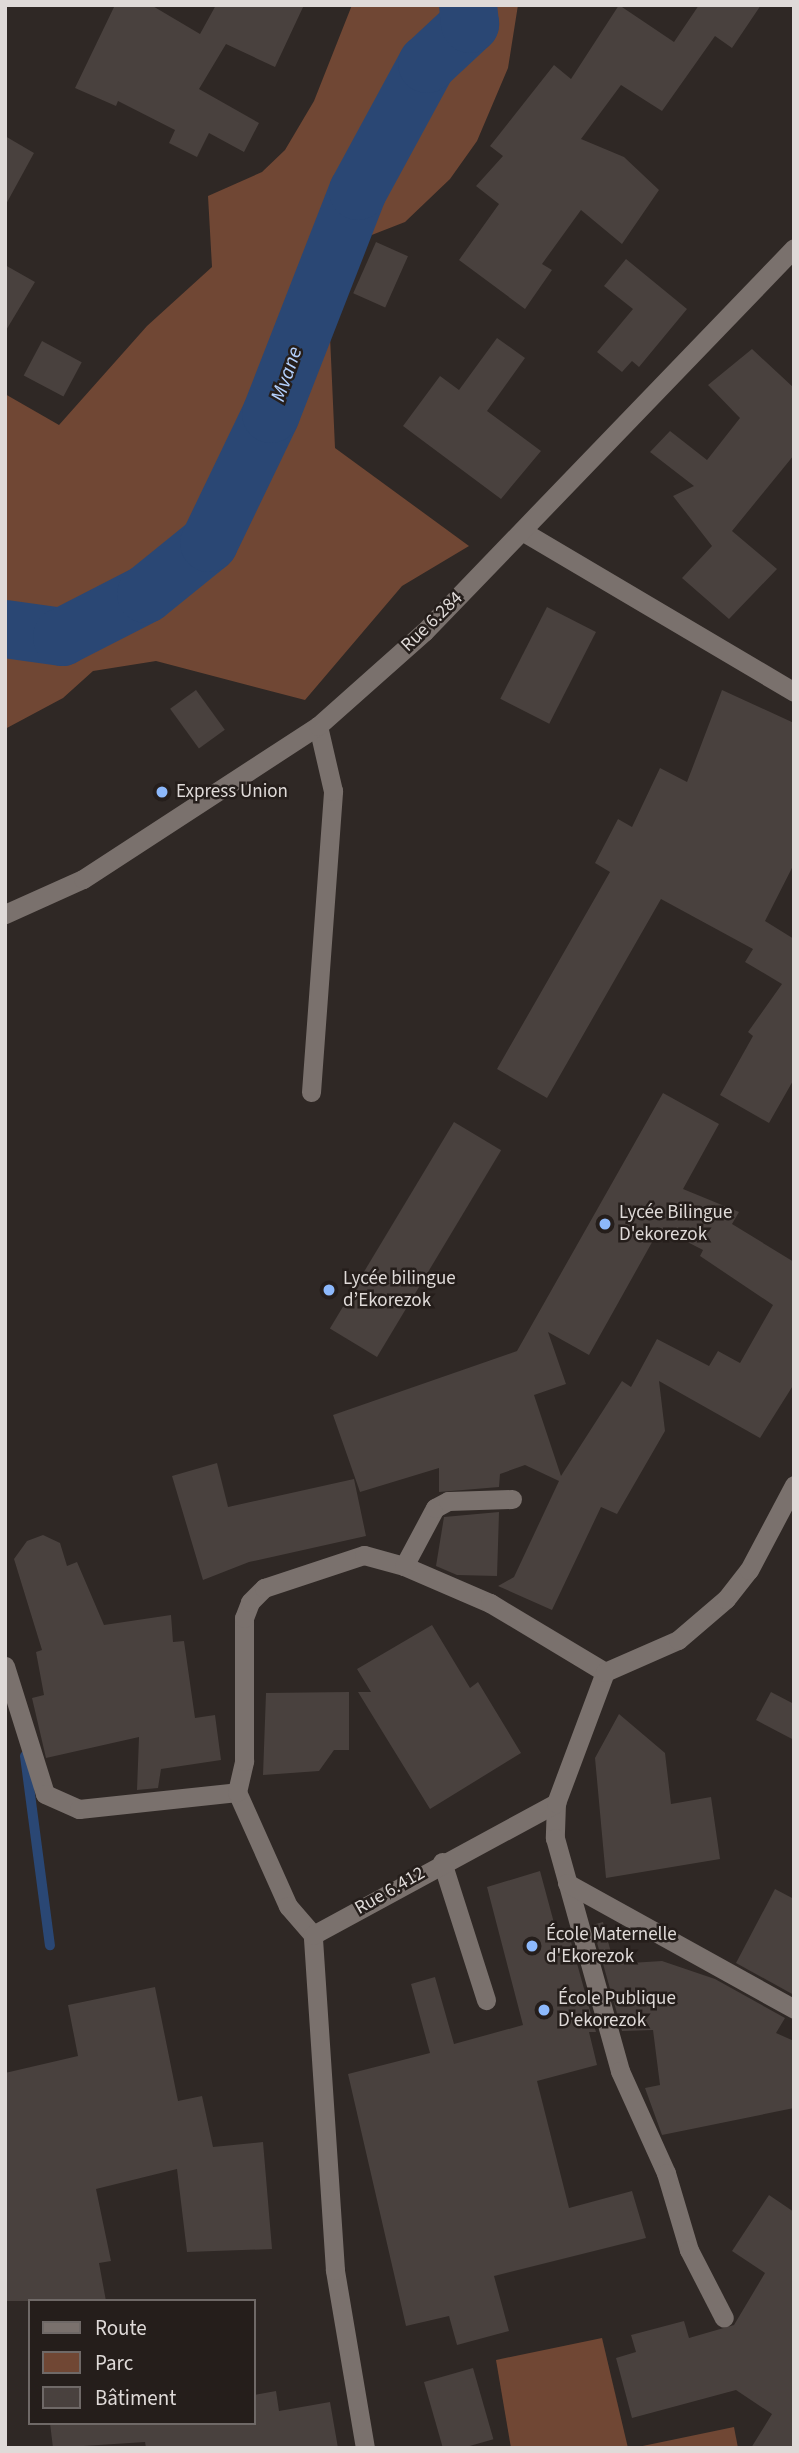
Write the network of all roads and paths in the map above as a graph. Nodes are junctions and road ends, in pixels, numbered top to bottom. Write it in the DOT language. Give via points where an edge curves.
graph roads {
  1 [pos="794,248"];
  2 [pos="522,531"];
  3 [pos="794,692"];
  4 [pos="318,726"];
  5 [pos="5,914"];
  6 [pos="311,1092"];
  7 [pos="794,1485"];
  8 [pos="513,1499"];
  9 [pos="404,1566"];
  10 [pos="5,1665"];
  11 [pos="605,1672"];
  12 [pos="237,1792"];
  13 [pos="556,1803"];
  14 [pos="442,1862"];
  15 [pos="567,1883"];
  16 [pos="313,1935"];
  17 [pos="486,2000"];
  18 [pos="794,2009"];
  19 [pos="724,2318"];
  20 [pos="365,2448"];
  1 -- 2 [label="street, Rue 6.284"];
  2 -- 3 [label="street"];
  2 -- 4 [label="street, Rue 6.284"];
  4 -- 5 [label="street, Rue 6.284" via="83,879"];
  4 -- 6 [label="street" via="333,791"];
  7 -- 11 [label="street" via="749,1570 726,1598 678,1640"];
  8 -- 9 [label="street" via="449,1501 435,1508"];
  9 -- 11 [label="street" via="490,1603"];
  9 -- 12 [label="street" via="363,1555 264,1588 250,1602 244,1618 244,1761"];
  10 -- 12 [label="street" via="45,1794 54,1801 79,1809"];
  11 -- 13 [label="street"];
  12 -- 16 [label="street" via="288,1906"];
  13 -- 14 [label="street, Rue 6.412"];
  13 -- 15 [label="street" via="555,1838"];
  14 -- 16 [label="street, Rue 6.412"];
  14 -- 17 [label="street"];
  15 -- 18 [label="street"];
  15 -- 19 [label="street" via="620,2071 666,2173 689,2249"];
  16 -- 20 [label="street" via="335,2270"];
}
